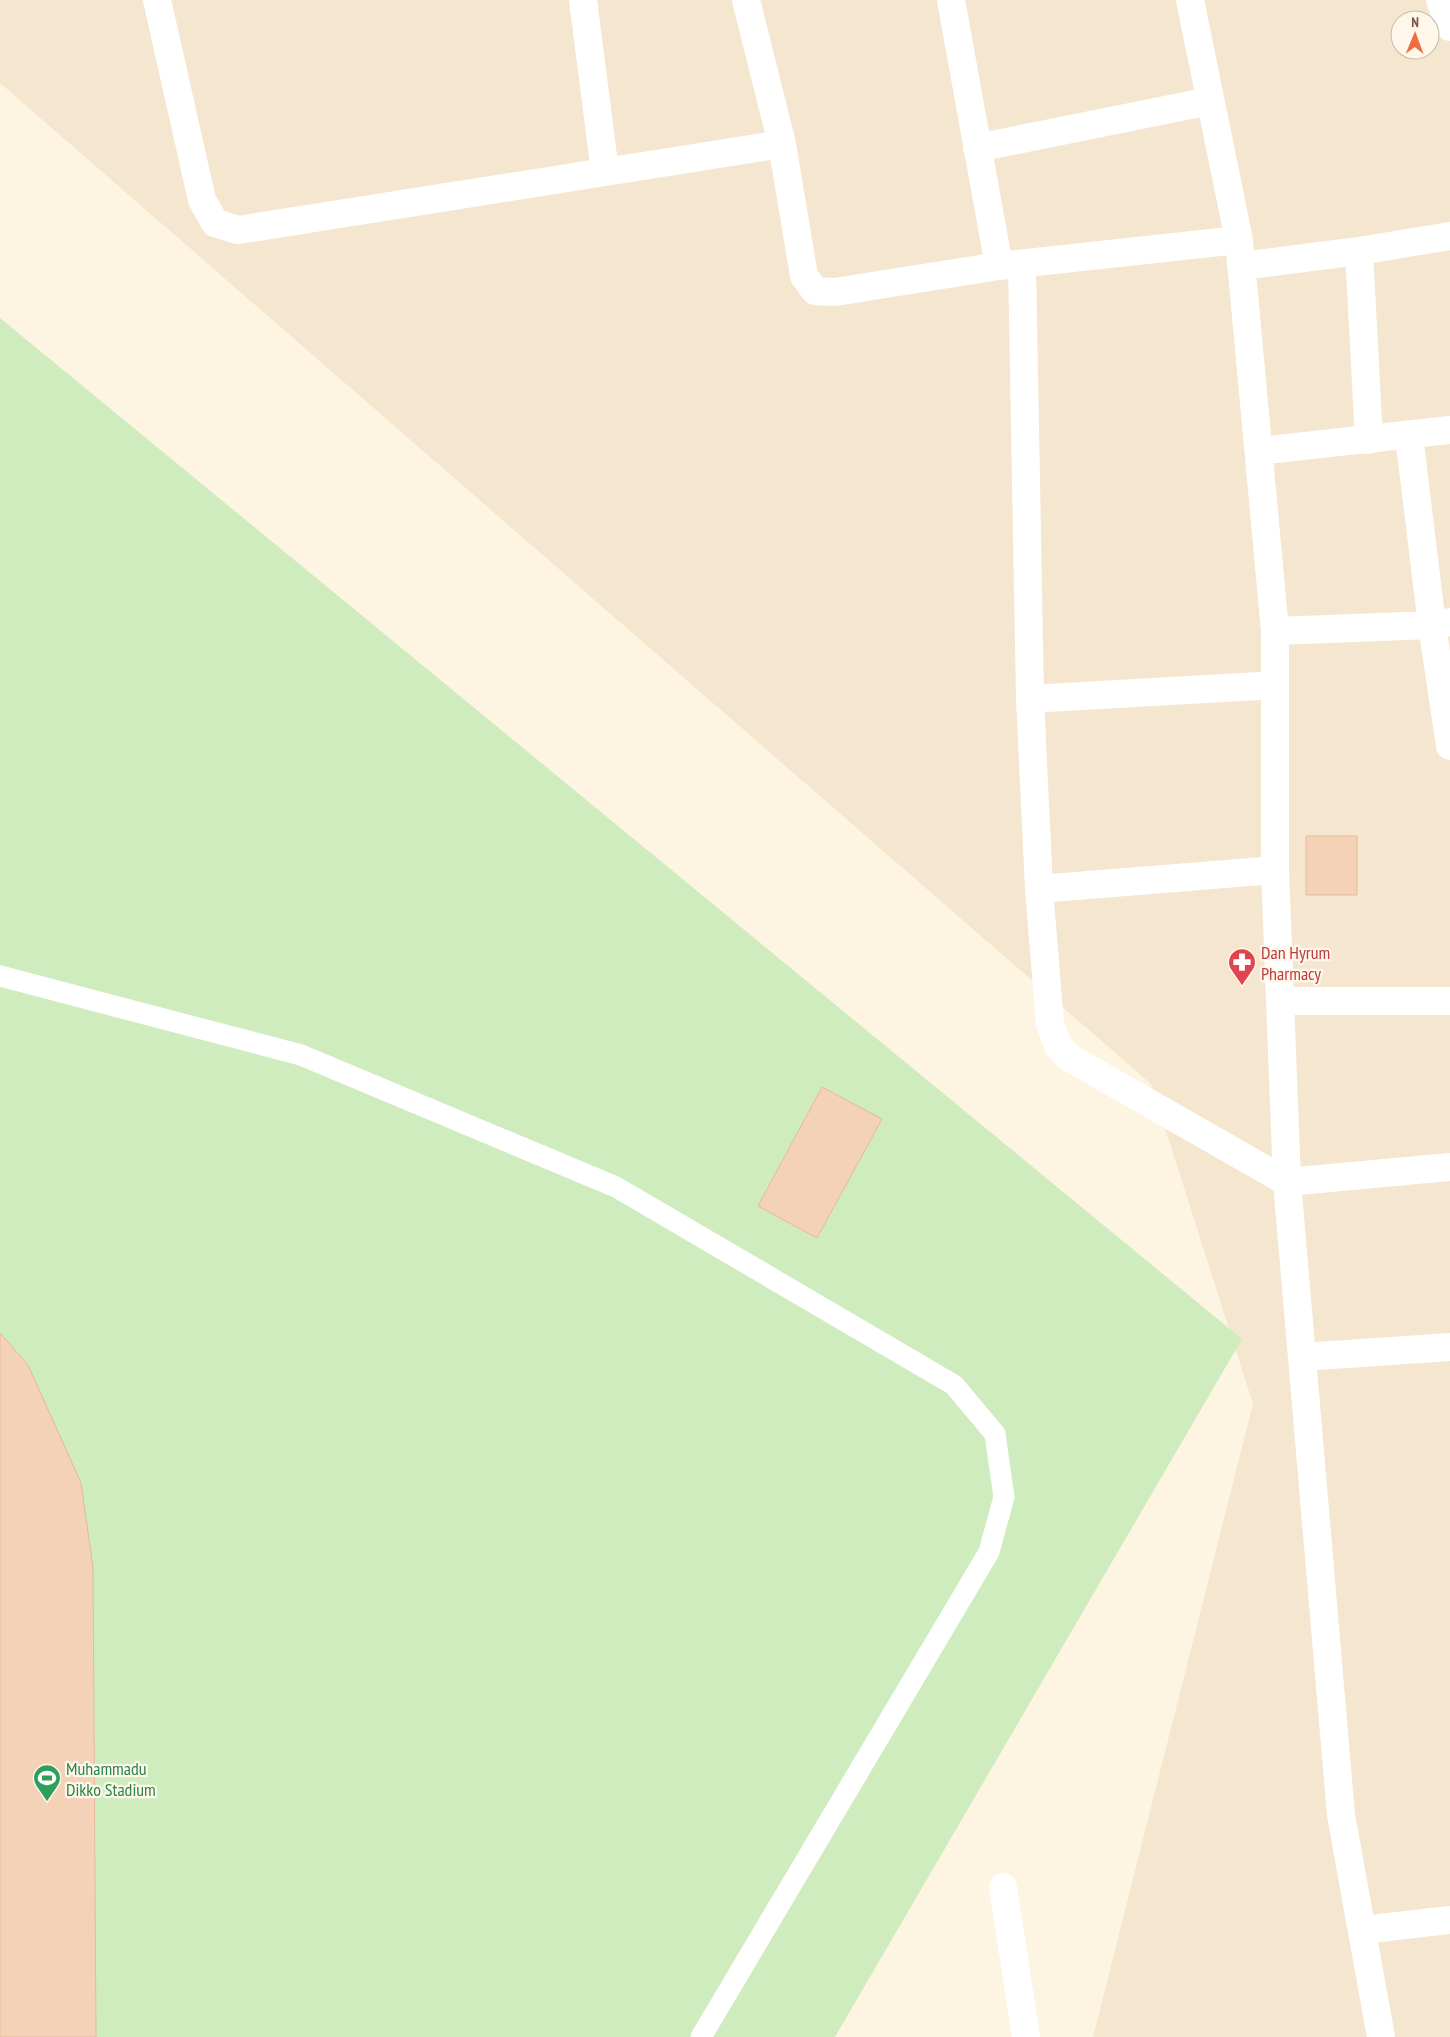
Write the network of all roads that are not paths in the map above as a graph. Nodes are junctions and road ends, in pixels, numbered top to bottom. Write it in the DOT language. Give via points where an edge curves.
graph roads {
  1 [pos="157,0"];
  2 [pos="583,0"];
  3 [pos="746,0"];
  4 [pos="951,0"];
  5 [pos="1190,0"];
  6 [pos="1440,0"];
  7 [pos="1450,26"];
  8 [pos="1210,101"];
  9 [pos="782,144"];
  10 [pos="978,148"];
  11 [pos="605,172"];
  12 [pos="1450,236"];
  13 [pos="1359,252"];
  14 [pos="1240,253"];
  15 [pos="1011,265"];
  16 [pos="1450,430"];
  17 [pos="1409,436"];
  18 [pos="1369,440"];
  19 [pos="1258,451"];
  20 [pos="1441,624"];
  21 [pos="1275,631"];
  22 [pos="1275,685"];
  23 [pos="1030,699"];
  24 [pos="1450,746"];
  25 [pos="1275,870"];
  26 [pos="1039,889"];
  27 [pos="0,976"];
  28 [pos="1281,1001"];
  29 [pos="1450,1002"];
  30 [pos="1450,1167"];
  31 [pos="1287,1182"];
  32 [pos="1450,1347"];
  33 [pos="1303,1357"];
  34 [pos="1003,1887"];
  35 [pos="1450,1920"];
  36 [pos="1362,1930"];
  37 [pos="701,2037"];
  38 [pos="1026,2037"];
  39 [pos="1381,2037"];
  1 -- 11 [label="street" via="202,200 215,223 238,230"];
  2 -- 11 [label="street"];
  3 -- 9 [label="street"];
  4 -- 10 [label="street"];
  5 -- 8 [label="street"];
  6 -- 7 [label="street"];
  8 -- 10 [label="street"];
  8 -- 14 [label="street"];
  9 -- 11 [label="street"];
  9 -- 15 [label="street" via="804,276 815,291 835,292"];
  10 -- 15 [label="street"];
  12 -- 13 [label="street"];
  13 -- 14 [label="street"];
  13 -- 18 [label="street"];
  14 -- 15 [label="street"];
  14 -- 19 [label="street"];
  15 -- 23 [label="street"];
  16 -- 17 [label="street"];
  17 -- 18 [label="street"];
  17 -- 20 [label="street"];
  18 -- 19 [label="street"];
  19 -- 21 [label="street"];
  20 -- 21 [label="street"];
  20 -- 24 [label="street"];
  21 -- 22 [label="street"];
  22 -- 23 [label="street"];
  22 -- 25 [label="street"];
  23 -- 26 [label="street"];
  25 -- 26 [label="street"];
  25 -- 28 [label="street"];
  26 -- 31 [label="street" via="1050,1024 1058,1046 1070,1058"];
  27 -- 37 [label="lane" via="301,1055 616,1187 954,1385 995,1434 1004,1497 989,1552"];
  28 -- 29 [label="street"];
  28 -- 31 [label="street"];
  30 -- 31 [label="street"];
  31 -- 33 [label="street"];
  32 -- 33 [label="street"];
  33 -- 36 [label="street" via="1341,1814"];
  34 -- 38 [label="street"];
  35 -- 36 [label="street"];
  36 -- 39 [label="street"];
}
